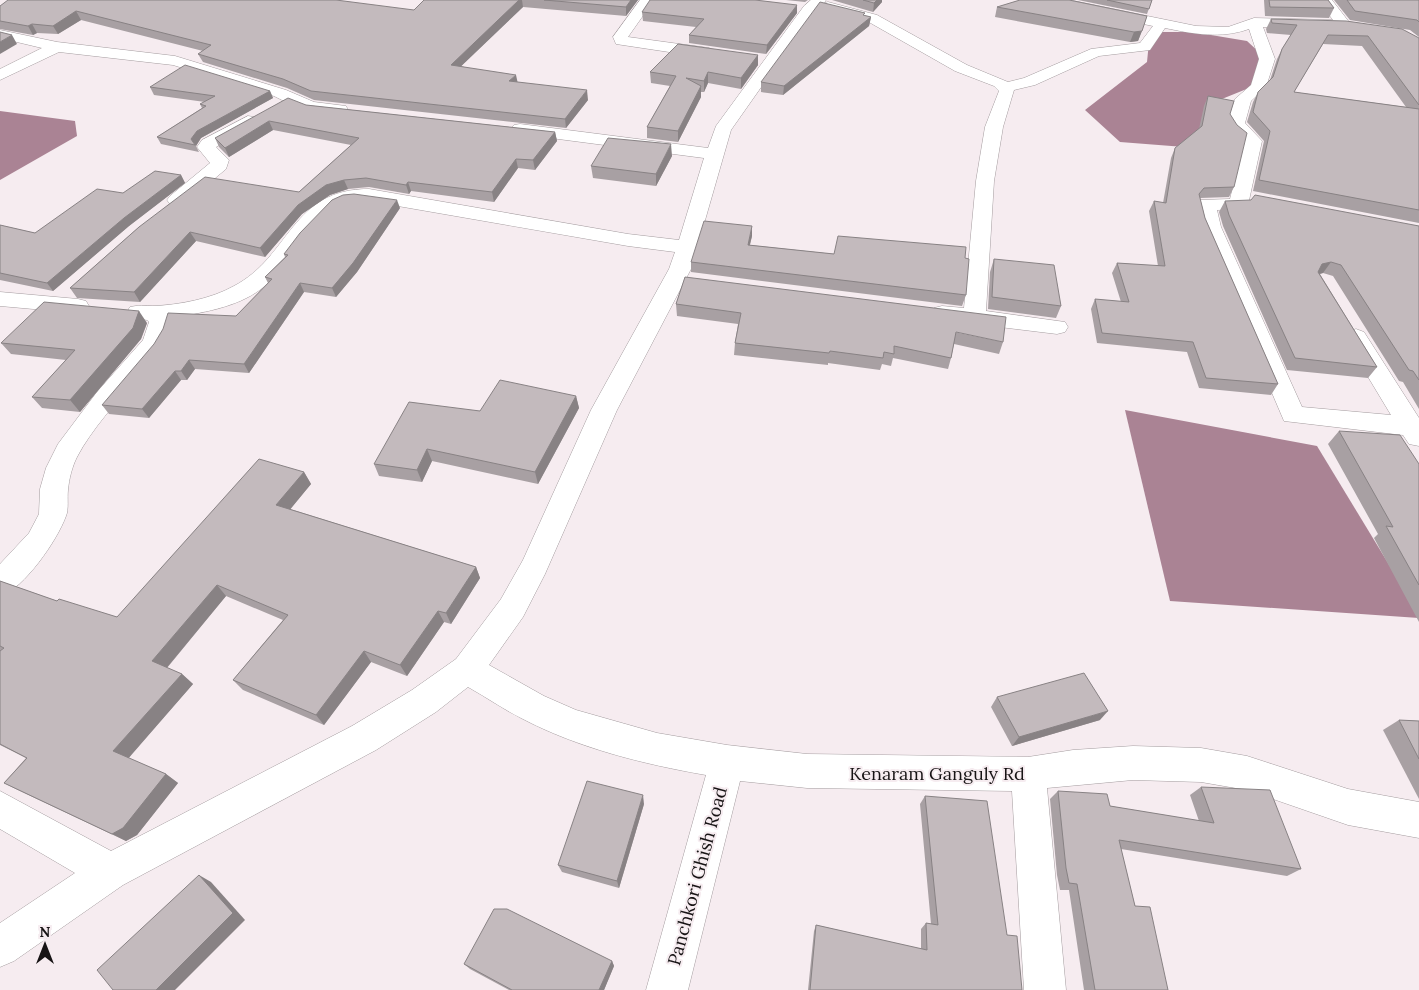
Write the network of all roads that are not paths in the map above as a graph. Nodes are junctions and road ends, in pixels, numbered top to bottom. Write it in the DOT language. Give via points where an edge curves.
graph roads {
  1 [pos="647,0"];
  2 [pos="1048,0"];
  3 [pos="1325,0"];
  4 [pos="808,5"];
  5 [pos="1254,22"];
  6 [pos="1161,24"];
  7 [pos="1340,25"];
  8 [pos="1359,27"];
  9 [pos="0,34"];
  10 [pos="57,47"];
  11 [pos="723,55"];
  12 [pos="0,75"];
  13 [pos="1005,87"];
  14 [pos="277,105"];
  15 [pos="358,112"];
  16 [pos="503,127"];
  17 [pos="714,154"];
  18 [pos="160,213"];
  19 [pos="686,247"];
  20 [pos="75,286"];
  21 [pos="0,299"];
  22 [pos="54,304"];
  23 [pos="926,310"];
  24 [pos="153,314"];
  25 [pos="1344,316"];
  26 [pos="974,317"];
  27 [pos="1057,327"];
  28 [pos="1415,433"];
  29 [pos="0,584"];
  30 [pos="467,669"];
  31 [pos="726,762"];
  32 [pos="1028,774"];
  33 [pos="0,809"];
  34 [pos="1419,820"];
  35 [pos="110,872"];
  36 [pos="0,948"];
  37 [pos="667,990"];
  38 [pos="1045,990"];
  1 -- 11 [label="street" via="620,37 621,41"];
  2 -- 6 [label="street"];
  3 -- 7 [label="street" via="1342,22"];
  4 -- 13 [label="street" via="872,18 961,68"];
  4 -- 17 [label="street" via="761,60 722,130"];
  5 -- 6 [label="street" via="1216,32"];
  5 -- 7 [label="street"];
  5 -- 28 [label="street" via="1267,59 1258,86 1243,99 1236,123 1253,141 1249,198 1238,205 1206,204 1211,227 1293,415"];
  6 -- 13 [label="street" via="1145,47 1096,52 1029,82"];
  7 -- 8 [label="street"];
  9 -- 10 [label="street"];
  10 -- 12 [label="street"];
  10 -- 14 [label="street" via="175,62 237,78"];
  13 -- 26 [label="street" via="1007,91 994,127 985,181"];
  14 -- 15 [label="street"];
  14 -- 18 [label="street" via="208,144 208,151 220,160 219,165"];
  16 -- 17 [label="street"];
  17 -- 19 [label="street"];
  19 -- 24 [label="street" via="369,195 349,195 334,200 319,212 266,275 250,287 224,298"];
  19 -- 30 [label="street" via="684,280 604,410 517,600"];
  20 -- 22 [label="street"];
  21 -- 22 [label="street"];
  22 -- 24 [label="street"];
  23 -- 26 [label="street"];
  24 -- 29 [label="street" via="161,321 152,344 67,451 54,489 53,515 39,540"];
  25 -- 28 [label="street"];
  26 -- 27 [label="street"];
  30 -- 31 [label="street, Kenaram Ganguly Rd" via="532,707 572,725 657,750"];
  30 -- 35 [label="street" via="424,701 364,738"];
  31 -- 32 [label="street, Kenaram Ganguly Rd" via="807,771"];
  31 -- 37 [label="street, Panchkori Ghish Road"];
  32 -- 34 [label="street, Kenaram Ganguly Rd" via="1133,763 1200,765 1247,773 1348,807"];
  32 -- 38 [label="street"];
  33 -- 35 [label="street"];
  35 -- 36 [label="street"];
}
